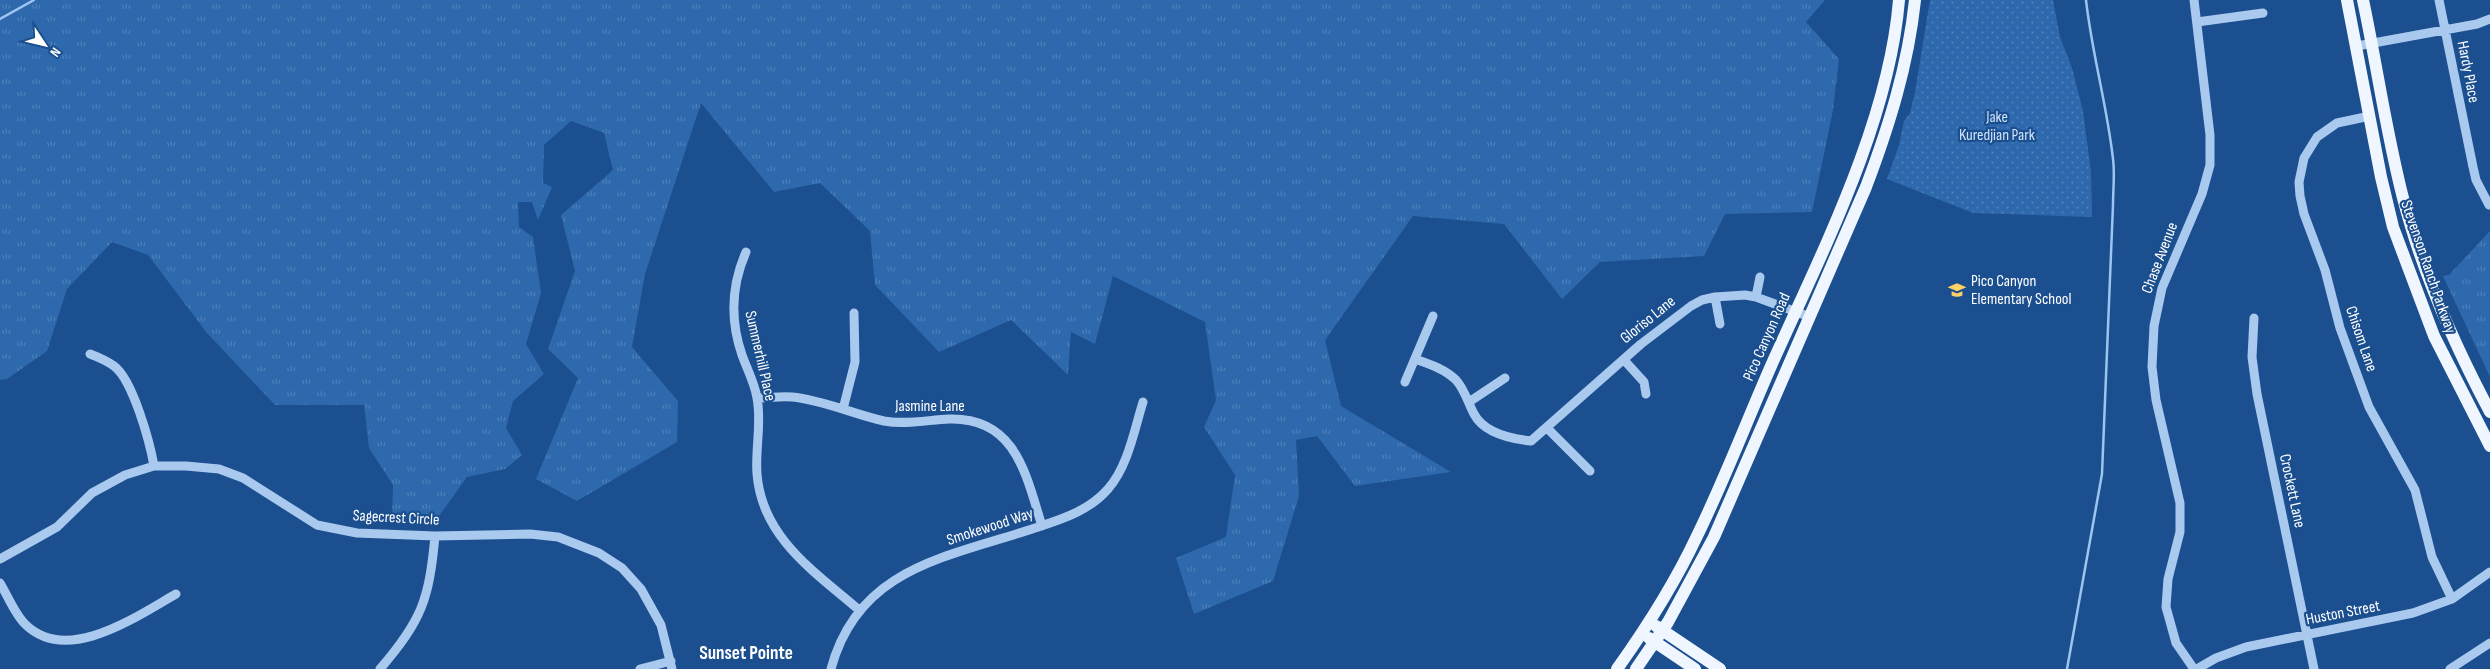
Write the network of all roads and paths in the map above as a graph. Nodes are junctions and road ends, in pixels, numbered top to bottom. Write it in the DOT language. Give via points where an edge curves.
graph roads {
  1 [pos="1899,0"];
  2 [pos="1914,0"];
  3 [pos="2194,0"];
  4 [pos="2347,0"];
  5 [pos="2363,0"];
  6 [pos="2439,0"];
  7 [pos="2262,13"];
  8 [pos="2490,19"];
  9 [pos="2197,22"];
  10 [pos="2445,30"];
  11 [pos="2372,43"];
  12 [pos="2357,46"];
  13 [pos="2370,116"];
  14 [pos="2489,205"];
  15 [pos="746,252"];
  16 [pos="1760,277"];
  17 [pos="1715,297"];
  18 [pos="1756,297"];
  19 [pos="1796,312"];
  20 [pos="854,313"];
  21 [pos="1433,316"];
  22 [pos="1810,317"];
  23 [pos="2254,318"];
  24 [pos="1720,324"];
  25 [pos="90,354"];
  26 [pos="1415,358"];
  27 [pos="1624,360"];
  28 [pos="1505,378"];
  29 [pos="1405,382"];
  30 [pos="1646,394"];
  31 [pos="757,398"];
  32 [pos="1143,402"];
  33 [pos="1469,402"];
  34 [pos="843,409"];
  35 [pos="2490,412"];
  36 [pos="1546,428"];
  37 [pos="2490,446"];
  38 [pos="154,466"];
  39 [pos="1590,471"];
  40 [pos="1042,526"];
  41 [pos="435,536"];
  42 [pos="0,559"];
  43 [pos="2490,572"];
  44 [pos="0,583"];
  45 [pos="176,594"];
  46 [pos="2452,599"];
  47 [pos="859,610"];
  48 [pos="1649,622"];
  49 [pos="1663,630"];
  50 [pos="1641,633"];
  51 [pos="2308,634"];
  52 [pos="1655,642"];
  53 [pos="2490,644"];
  54 [pos="671,665"];
  55 [pos="380,669"];
  56 [pos="640,669"];
  57 [pos="831,669"];
  58 [pos="1617,669"];
  59 [pos="1636,669"];
  60 [pos="1695,669"];
  61 [pos="1720,669"];
  62 [pos="2195,669"];
  63 [pos="2314,669"];
  64 [pos="2450,669"];
  1 -- 19 [label="main road, Pico Canyon Road" via="1877,111 1854,175"];
  2 -- 22 [label="main road, Pico Canyon Road" via="1906,58 1889,124 1866,187"];
  3 -- 9 [label="street, Chase Avenue"];
  4 -- 12 [label="main road, Stevenson Ranch Parkway"];
  5 -- 11 [label="main road, Stevenson Ranch Parkway"];
  6 -- 10 [label="street, Hardy Place"];
  7 -- 9 [label="street"];
  8 -- 10 [label="street"];
  9 -- 62 [label="street, Chase Avenue" via="2210,135 2210,165 2202,194 2162,288 2154,326 2152,367 2156,400 2180,503 2180,532 2168,579 2167,612 2176,643"];
  10 -- 11 [label="street"];
  10 -- 14 [label="street, Hardy Place" via="2472,168"];
  11 -- 12 [label="street"];
  11 -- 35 [label="main road, Stevenson Ranch Parkway" via="2409,218 2442,313"];
  12 -- 13 [label="main road, Stevenson Ranch Parkway"];
  13 -- 37 [label="main road, Stevenson Ranch Parkway" via="2393,227 2416,293 2443,357"];
  13 -- 46 [label="street, Chisom Lane" via="2337,123 2317,136 2304,158 2300,196 2340,328 2369,407 2415,490 2432,557"];
  15 -- 31 [label="street, Summerhill Place" via="734,284 733,304 739,347"];
  16 -- 18 [label="street"];
  17 -- 18 [label="street, Gloriso Lane"];
  17 -- 24 [label="street"];
  17 -- 27 [label="street, Gloriso Lane" via="1691,306"];
  18 -- 19 [label="street, Gloriso Lane"];
  19 -- 22 [label="street, Gloriso Lane"];
  19 -- 48 [label="main road, Pico Canyon Road" via="1697,537"];
  20 -- 34 [label="street" via="855,362"];
  21 -- 26 [label="street"];
  22 -- 49 [label="main road, Pico Canyon Road" via="1714,537"];
  23 -- 51 [label="street, Crockett Lane" via="2252,357 2256,394"];
  25 -- 38 [label="street" via="116,366 133,394 149,438"];
  26 -- 29 [label="street"];
  26 -- 33 [label="street" via="1454,378"];
  27 -- 30 [label="street" via="1644,382"];
  27 -- 36 [label="street, Gloriso Lane"];
  28 -- 33 [label="street"];
  31 -- 34 [label="street, Jasmine Lane" via="789,397"];
  31 -- 47 [label="street, Summerhill Place" via="757,478 762,501 774,526 798,560"];
  32 -- 40 [label="street, Smokewood Way" via="1122,468 1107,490 1081,511"];
  33 -- 36 [label="street, Gloriso Lane" via="1474,414 1486,427 1514,439 1531,441"];
  34 -- 40 [label="street, Jasmine Lane" via="886,421 962,420 987,426 1006,440 1019,457"];
  36 -- 39 [label="street"];
  38 -- 41 [label="street, Sagecrest Circle" via="219,469 243,478 317,525 357,533"];
  38 -- 42 [label="street, Sagecrest Circle" via="125,475 92,493 57,527"];
  40 -- 47 [label="street, Smokewood Way" via="904,573 880,589"];
  41 -- 54 [label="street, Sagecrest Circle" via="558,537 599,554 622,568 641,589 661,625"];
  41 -- 55 [label="street" via="431,579 420,614 404,641"];
  43 -- 46 [label="street, Huston Street"];
  44 -- 45 [label="street" via="24,624 49,639 70,640 109,632"];
  46 -- 51 [label="street, Huston Street" via="2394,618"];
  47 -- 57 [label="street, Smokewood Way" via="841,640"];
  48 -- 49 [label="main road"];
  48 -- 50 [label="main road, Pico Canyon Road"];
  49 -- 52 [label="main road, Pico Canyon Road"];
  49 -- 61 [label="main road"];
  50 -- 52 [label="main road"];
  50 -- 58 [label="main road, Pico Canyon Road"];
  51 -- 62 [label="street, Huston Street" via="2238,649"];
  51 -- 63 [label="street, Crockett Lane"];
  52 -- 59 [label="main road, Pico Canyon Road"];
  52 -- 60 [label="main road"];
  53 -- 64 [label="street"];
  54 -- 56 [label="street"];
}
